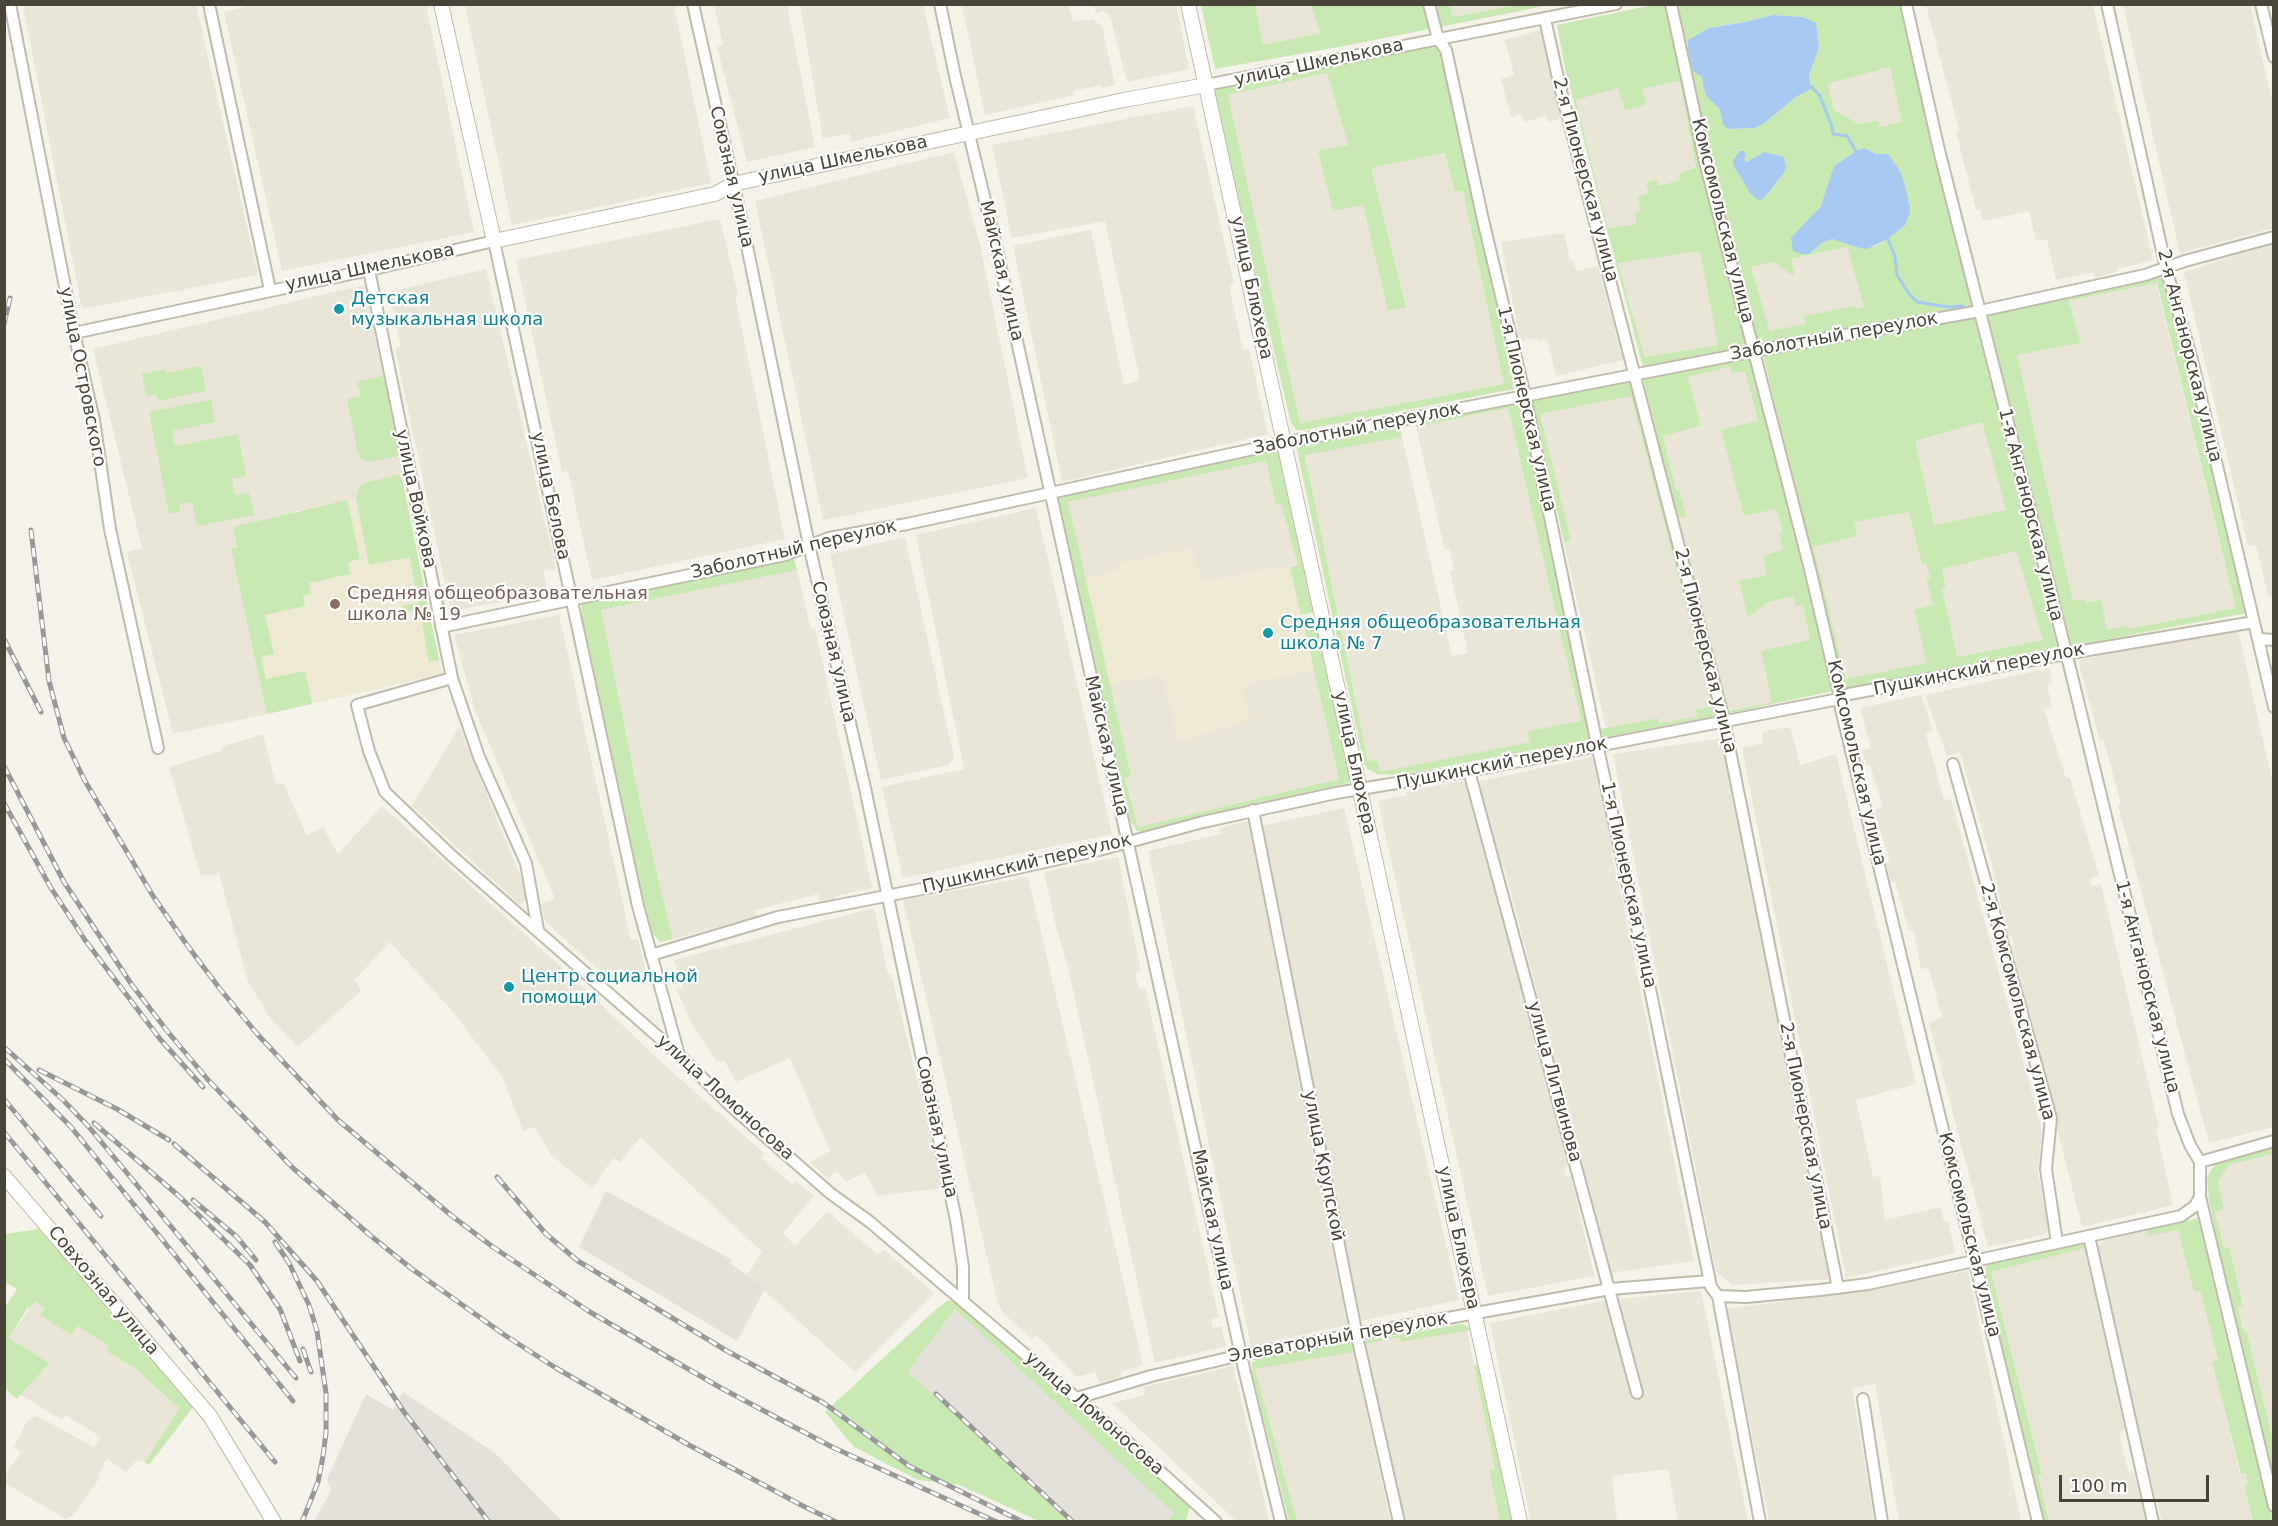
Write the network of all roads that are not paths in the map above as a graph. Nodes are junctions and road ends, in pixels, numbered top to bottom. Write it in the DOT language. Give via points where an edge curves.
graph roads {
  1 [pos="10,4"];
  2 [pos="209,4"];
  3 [pos="441,4"];
  4 [pos="693,4"];
  5 [pos="940,4"];
  6 [pos="1188,4"];
  7 [pos="1429,4"];
  8 [pos="1616,4"];
  9 [pos="1671,4"];
  10 [pos="1906,4"];
  11 [pos="2107,4"];
  12 [pos="2261,4"];
  13 [pos="1545,19"];
  14 [pos="1438,39"];
  15 [pos="2274,57"];
  16 [pos="1206,85"];
  17 [pos="969,133"];
  18 [pos="733,184"];
  19 [pos="2274,237"];
  20 [pos="494,241"];
  21 [pos="2166,267"];
  22 [pos="369,270"];
  23 [pos="270,290"];
  24 [pos="1980,311"];
  25 [pos="74,333"];
  26 [pos="1754,352"];
  27 [pos="1636,374"];
  28 [pos="1526,396"];
  29 [pos="1285,443"];
  30 [pos="1051,494"];
  31 [pos="809,545"];
  32 [pos="572,598"];
  33 [pos="2254,621"];
  34 [pos="441,627"];
  35 [pos="2258,639"];
  36 [pos="2274,640"];
  37 [pos="2065,654"];
  38 [pos="452,678"];
  39 [pos="1839,699"];
  40 [pos="2274,707"];
  41 [pos="1724,721"];
  42 [pos="1598,746"];
  43 [pos="158,748"];
  44 [pos="1953,764"];
  45 [pos="1469,771"];
  46 [pos="1360,789"];
  47 [pos="1253,810"];
  48 [pos="1128,842"];
  49 [pos="887,895"];
  50 [pos="538,930"];
  51 [pos="651,955"];
  52 [pos="679,1055"];
  53 [pos="2274,1141"];
  54 [pos="2200,1162"];
  55 [pos="4,1176"];
  56 [pos="2200,1197"];
  57 [pos="2089,1236"];
  58 [pos="2057,1243"];
  59 [pos="1975,1260"];
  60 [pos="1709,1281"];
  61 [pos="1838,1288"];
  62 [pos="1610,1289"];
  63 [pos="1718,1296"];
  64 [pos="963,1301"];
  65 [pos="1474,1313"];
  66 [pos="1357,1336"];
  67 [pos="1242,1355"];
  68 [pos="1637,1393"];
  69 [pos="1077,1398"];
  70 [pos="1863,1399"];
  71 [pos="2274,1506"];
  72 [pos="274,1521"];
  73 [pos="1216,1521"];
  74 [pos="1281,1521"];
  75 [pos="1399,1521"];
  76 [pos="1520,1521"];
  77 [pos="1760,1521"];
  78 [pos="1882,1521"];
  79 [pos="2038,1521"];
  80 [pos="2153,1521"];
  1 -- 25 [label="street, улица Островского"];
  2 -- 23 [label="street"];
  3 -- 20 [label="street, улица Белова"];
  4 -- 18 [label="street, Союзная улица"];
  5 -- 17 [label="street, Майская улица"];
  6 -- 16 [label="street, улица Блюхера"];
  7 -- 14 [label="street, 1-я Пионерская улица"];
  8 -- 13 [label="street, улица Шмелькова"];
  9 -- 26 [label="street, Комсомольская улица" via="1705,162"];
  10 -- 24 [label="street, 1-я Анганорская улица"];
  11 -- 21 [label="street, 2-я Анганорская улица"];
  12 -- 15 [label="street"];
  13 -- 14 [label="street, улица Шмелькова"];
  13 -- 27 [label="street, 2-я Пионерская улица"];
  14 -- 16 [label="street, улица Шмелькова"];
  14 -- 28 [label="street, 1-я Пионерская улица" via="1446,50"];
  16 -- 17 [label="street, улица Шмелькова"];
  16 -- 29 [label="street, улица Блюхера"];
  17 -- 18 [label="street, улица Шмелькова"];
  17 -- 30 [label="street, Майская улица"];
  18 -- 20 [label="street, улица Шмелькова" via="715,194"];
  18 -- 31 [label="street, Союзная улица"];
  19 -- 21 [label="street, Заболотный переулок"];
  20 -- 22 [label="street, улица Шмелькова"];
  20 -- 32 [label="street, улица Белова"];
  21 -- 24 [label="street, Заболотный переулок"];
  21 -- 33 [label="street, 2-я Анганорская улица"];
  22 -- 23 [label="street, улица Шмелькова"];
  22 -- 34 [label="street, улица Войкова"];
  23 -- 25 [label="street, улица Шмелькова"];
  24 -- 26 [label="street, Заболотный переулок"];
  24 -- 37 [label="street, 1-я Анганорская улица"];
  25 -- 43 [label="street, улица Островского" via="94,420 110,529"];
  26 -- 27 [label="street, Заболотный переулок"];
  26 -- 39 [label="street, Комсомольская улица"];
  27 -- 28 [label="street, Заболотный переулок"];
  27 -- 41 [label="street, 2-я Пионерская улица"];
  28 -- 29 [label="street, Заболотный переулок"];
  28 -- 42 [label="street, 1-я Пионерская улица"];
  29 -- 30 [label="street, Заболотный переулок"];
  29 -- 46 [label="street, улица Блюхера"];
  30 -- 31 [label="street, Заболотный переулок"];
  30 -- 48 [label="street, Майская улица"];
  31 -- 32 [label="street, Заболотный переулок" via="785,555"];
  31 -- 49 [label="street, Союзная улица"];
  32 -- 34 [label="street, Заболотный переулок"];
  32 -- 51 [label="street, улица Белова"];
  33 -- 35 [label="street, 2-я Анганорская улица"];
  33 -- 37 [label="street, Пушкинский переулок"];
  34 -- 38 [label="street, улица Войкова"];
  35 -- 36 [label="street"];
  35 -- 40 [label="street, 2-я Анганорская улица"];
  37 -- 39 [label="street, Пушкинский переулок"];
  37 -- 54 [label="street, 1-я Анганорская улица" via="2178,1114"];
  38 -- 50 [label="street, улица Войкова" via="479,757 526,863"];
  38 -- 50 [label="street, улица Ломоносова" via="357,705 369,751 385,792 399,807"];
  39 -- 41 [label="street, Пушкинский переулок"];
  39 -- 59 [label="street, Комсомольская улица"];
  41 -- 42 [label="street, Пушкинский переулок"];
  41 -- 61 [label="street, 2-я Пионерская улица"];
  42 -- 45 [label="street, Пушкинский переулок"];
  42 -- 60 [label="street, 1-я Пионерская улица"];
  44 -- 58 [label="street, 2-я Комсомольская улица" via="2051,1118 2046,1168"];
  45 -- 46 [label="street, Пушкинский переулок"];
  45 -- 62 [label="street, улица Литвинова"];
  46 -- 47 [label="street, Пушкинский переулок"];
  46 -- 65 [label="street, улица Блюхера"];
  47 -- 48 [label="street, Пушкинский переулок"];
  47 -- 66 [label="street, улица Крупской"];
  48 -- 49 [label="street, Пушкинский переулок"];
  48 -- 67 [label="street, Майская улица"];
  49 -- 51 [label="street, Пушкинский переулок" via="778,917"];
  49 -- 64 [label="street, Союзная улица" via="959,1238"];
  50 -- 52 [label="street, улица Ломоносова"];
  51 -- 52 [label="street, улица Белова"];
  52 -- 64 [label="street, улица Ломоносова" via="830,1193"];
  53 -- 54 [label="street"];
  54 -- 56 [label="street, 1-я Анганорская улица"];
  55 -- 72 [label="street, Совхозная улица" via="216,1425"];
  56 -- 57 [label="street" via="2181,1216"];
  56 -- 71 [label="street, 1-я Анганорская улица"];
  57 -- 58 [label="street"];
  57 -- 80 [label="street"];
  58 -- 59 [label="street"];
  59 -- 61 [label="street"];
  59 -- 79 [label="street, Комсомольская улица"];
  60 -- 62 [label="street, Элеваторный переулок"];
  60 -- 63 [label="street, 1-я Пионерская улица"];
  61 -- 63 [label="street"];
  62 -- 65 [label="street, Элеваторный переулок"];
  62 -- 68 [label="street, улица Литвинова"];
  63 -- 77 [label="street, 1-я Пионерская улица"];
  64 -- 69 [label="street, улица Ломоносова"];
  65 -- 66 [label="street, Элеваторный переулок"];
  65 -- 76 [label="street, улица Блюхера"];
  66 -- 67 [label="street, Элеваторный переулок"];
  66 -- 75 [label="street, улица Крупской"];
  67 -- 69 [label="street, Элеваторный переулок"];
  67 -- 74 [label="street, Майская улица"];
  69 -- 73 [label="street, улица Ломоносова"];
  70 -- 78 [label="street"];
}
